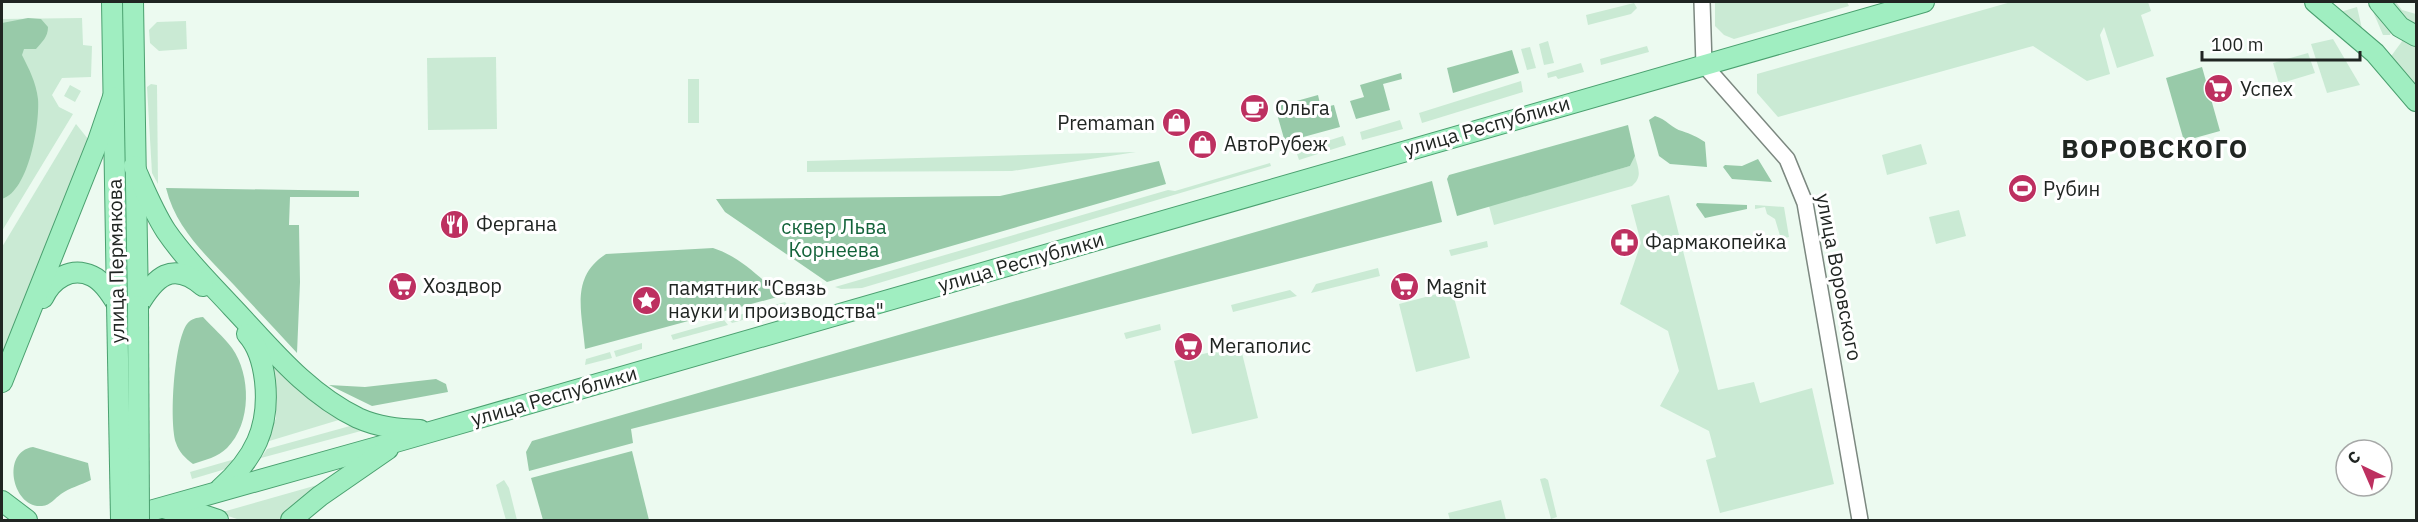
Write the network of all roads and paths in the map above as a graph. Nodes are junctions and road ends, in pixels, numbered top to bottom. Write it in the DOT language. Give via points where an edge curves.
graph roads {
  1 [pos="112,2"];
  2 [pos="132,2"];
  3 [pos="1702,2"];
  4 [pos="1924,2"];
  5 [pos="2315,2"];
  6 [pos="2379,2"];
  7 [pos="2416,36"];
  8 [pos="1704,64"];
  9 [pos="113,97"];
  10 [pos="2416,101"];
  11 [pos="134,166"];
  12 [pos="117,304"];
  13 [pos="138,306"];
  14 [pos="2,382"];
  15 [pos="2,401"];
  16 [pos="435,430"];
  17 [pos="399,441"];
  18 [pos="218,491"];
  19 [pos="2,501"];
  20 [pos="161,509"];
  21 [pos="27,520"];
  22 [pos="119,520"];
  23 [pos="139,520"];
  24 [pos="218,520"];
  25 [pos="291,520"];
  26 [pos="1860,520"];
  1 -- 9 [label="main road, улица Пермякова"];
  2 -- 11 [label="main road, улица Пермякова"];
  3 -- 8 [label="street"];
  4 -- 8 [label="main road, улица Республики"];
  5 -- 10 [label="main road" via="2375,53"];
  6 -- 7 [label="main road" via="2400,27"];
  8 -- 16 [label="main road, улица Республики"];
  8 -- 26 [label="street, улица Воровского" via="1787,159 1805,203"];
  9 -- 12 [label="main road, улица Пермякова"];
  9 -- 14 [label="main road"];
  11 -- 13 [label="main road, улица Пермякова"];
  11 -- 16 [label="main road" via="166,231 186,257 295,374 322,397 359,418 389,428"];
  12 -- 15 [label="main road" via="107,288 92,276 72,272 54,280 44,295"];
  12 -- 22 [label="main road, улица Пермякова, bridge"];
  13 -- 18 [label="main road" via="159,278 180,272 191,276 236,320 259,352 266,396 264,425 254,449"];
  13 -- 23 [label="main road, улица Пермякова, bridge"];
  16 -- 17 [label="main road, улица Республики"];
  17 -- 18 [label="main road, улица Республики"];
  17 -- 25 [label="main road"];
  18 -- 20 [label="main road, улица Республики"];
  19 -- 21 [label="main road"];
  20 -- 22 [label="main road, улица Республики"];
  20 -- 24 [label="main road"];
}
